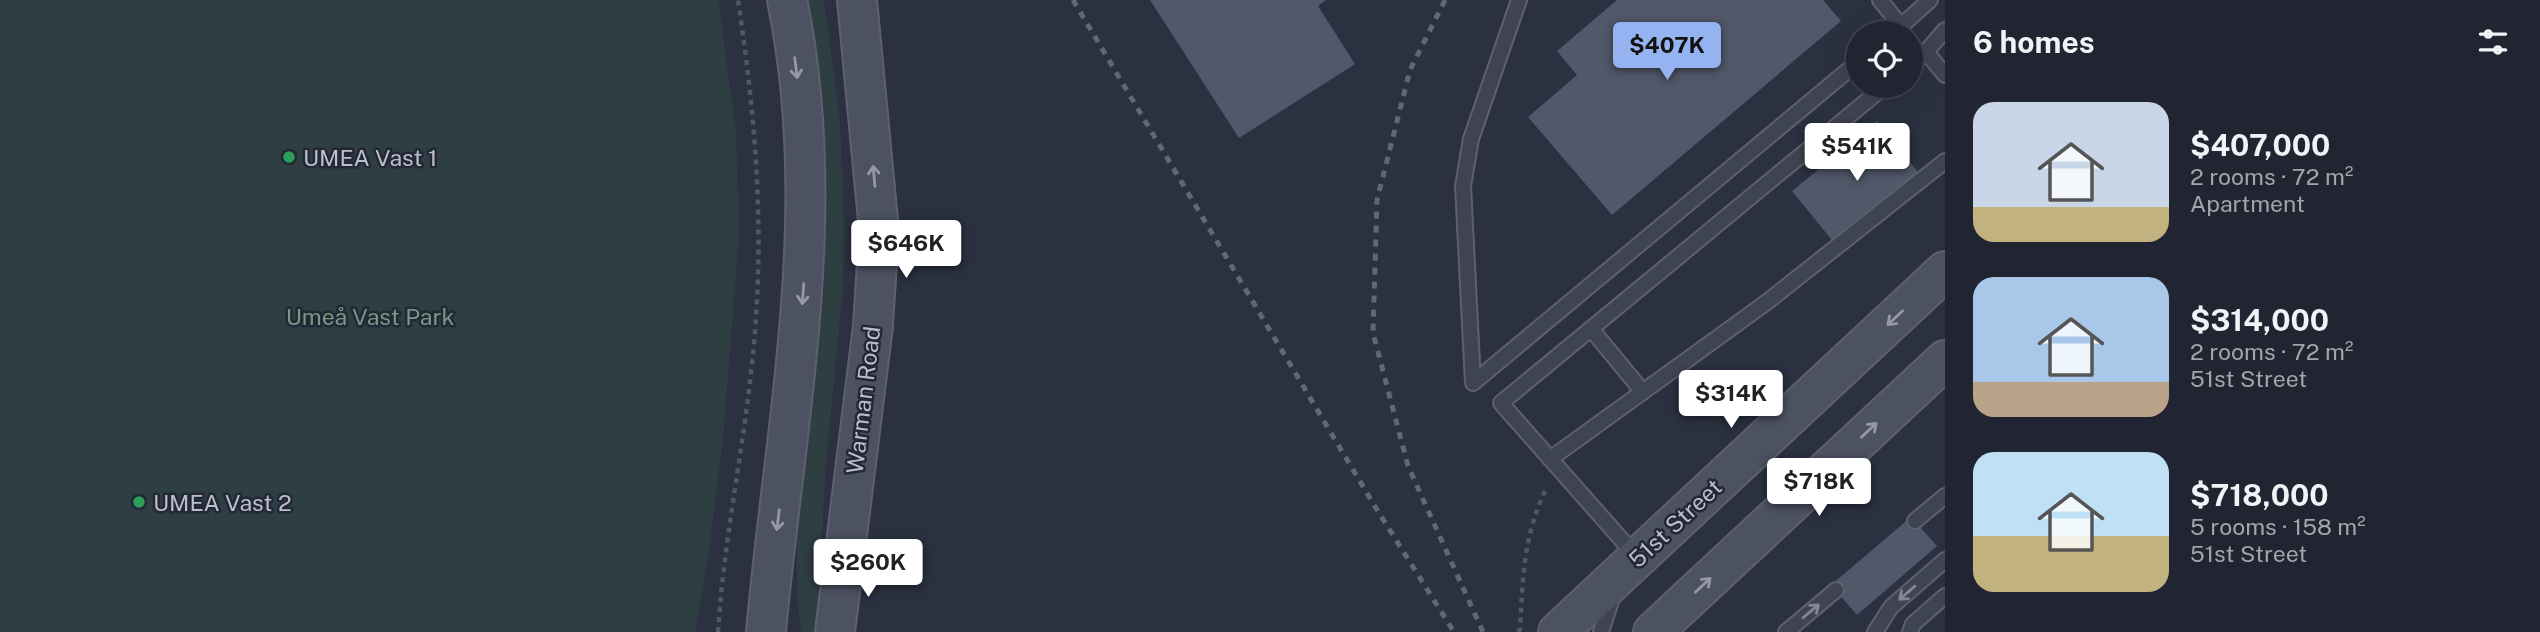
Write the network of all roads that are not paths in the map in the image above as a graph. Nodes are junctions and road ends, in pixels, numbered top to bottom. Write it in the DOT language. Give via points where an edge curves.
graph roads {
  1 [pos="787,0"];
  2 [pos="857,0"];
  3 [pos="1519,0"];
  4 [pos="1880,0"];
  5 [pos="1930,0"];
  6 [pos="1892,21"];
  7 [pos="1907,21"];
  8 [pos="1945,30"];
  9 [pos="1926,52"];
  10 [pos="1923,55"];
  11 [pos="1846,72"];
  12 [pos="1945,75"];
  13 [pos="1871,98"];
  14 [pos="1945,161"];
  15 [pos="1945,271"];
  16 [pos="1592,330"];
  17 [pos="1945,360"];
  18 [pos="1643,392"];
  19 [pos="1554,463"];
  20 [pos="1945,496"];
  21 [pos="1915,521"];
  22 [pos="1945,560"];
  23 [pos="1629,566"];
  24 [pos="1836,590"];
  25 [pos="1945,596"];
  26 [pos="1656,631"];
  27 [pos="766,632"];
  28 [pos="835,632"];
  29 [pos="1558,632"];
  30 [pos="1601,632"];
  31 [pos="1786,632"];
  32 [pos="1875,632"];
  33 [pos="1910,632"];
  1 -- 27 [label="main road, one-way" via="804,128 806,247 798,366"];
  28 -- 2 [label="main road, Warman Road, one-way" via="873,326 879,231"];
  3 -- 11 [label="lane" via="1471,139 1463,186 1473,383"];
  4 -- 6 [label="lane"];
  5 -- 7 [label="lane"];
  8 -- 9 [label="lane"];
  9 -- 10 [label="lane"];
  9 -- 12 [label="lane"];
  13 -- 16 [label="lane"];
  14 -- 18 [label="lane" via="1767,303"];
  15 -- 23 [label="main road, 51st Street, one-way"];
  16 -- 18 [label="lane"];
  16 -- 19 [label="lane" via="1501,403"];
  26 -- 17 [label="main road, one-way"];
  18 -- 19 [label="lane"];
  19 -- 23 [label="lane"];
  20 -- 21 [label="lane"];
  22 -- 32 [label="lane, one-way" via="1891,607"];
  23 -- 29 [label="main road, 51st Street"];
  23 -- 30 [label="lane"];
  31 -- 24 [label="lane, one-way"];
  25 -- 33 [label="lane"];
}
